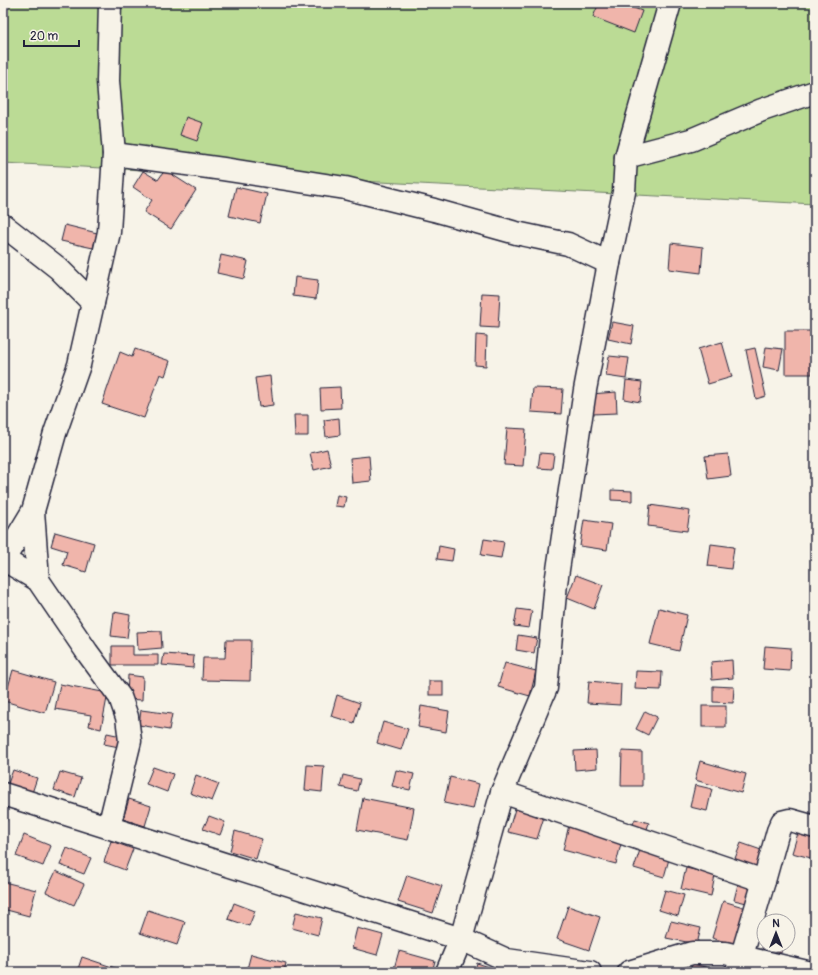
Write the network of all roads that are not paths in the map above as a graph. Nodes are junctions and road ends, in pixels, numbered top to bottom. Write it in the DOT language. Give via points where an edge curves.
graph roads {
  1 [pos="110,3"];
  2 [pos="670,3"];
  3 [pos="815,92"];
  4 [pos="114,154"];
  5 [pos="626,157"];
  6 [pos="3,225"];
  7 [pos="609,263"];
  8 [pos="93,303"];
  9 [pos="33,510"];
  10 [pos="4,559"];
  11 [pos="38,580"];
  12 [pos="502,792"];
  13 [pos="3,794"];
  14 [pos="108,827"];
  15 [pos="815,827"];
  16 [pos="764,881"];
  17 [pos="461,939"];
  18 [pos="815,955"];
  19 [pos="740,965"];
  20 [pos="658,968"];
  21 [pos="447,972"];
  22 [pos="590,972"];
  23 [pos="629,972"];
  24 [pos="807,972"];
  25 [pos="811,972"];
  1 -- 4 [label="street" via="108,81"];
  2 -- 5 [label="street"];
  3 -- 5 [label="street" via="762,110 691,140"];
  4 -- 7 [label="street" via="345,188 568,244"];
  4 -- 8 [label="street" via="109,232"];
  5 -- 7 [label="street" via="624,192"];
  6 -- 8 [label="street" via="58,268"];
  7 -- 12 [label="street" via="585,390 556,583 546,688"];
  8 -- 9 [label="street" via="80,365 55,433"];
  9 -- 10 [label="street"];
  9 -- 11 [label="street"];
  10 -- 11 [label="street"];
  11 -- 14 [label="street" via="120,697 127,717 130,741"];
  12 -- 16 [label="street"];
  12 -- 17 [label="street"];
  13 -- 14 [label="street"];
  14 -- 17 [label="street"];
  15 -- 16 [label="street" via="790,820 782,822"];
  16 -- 19 [label="street"];
  17 -- 21 [label="street"];
  17 -- 22 [label="street" via="507,960"];
  18 -- 25 [label="street"];
  19 -- 20 [label="street" via="724,953 692,953"];
  19 -- 24 [label="street"];
  20 -- 23 [label="street"];
}
